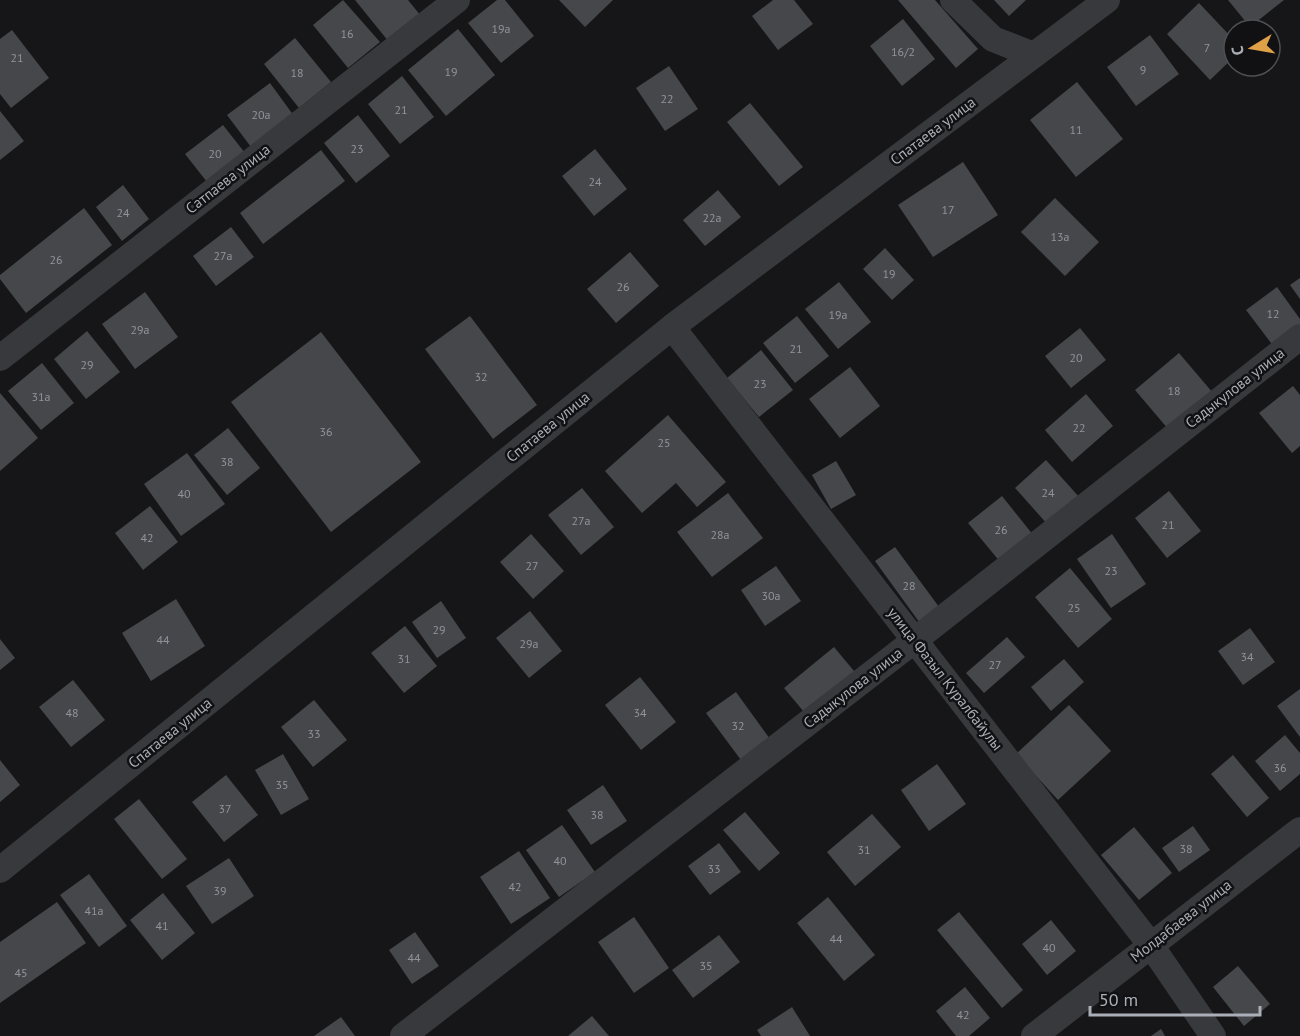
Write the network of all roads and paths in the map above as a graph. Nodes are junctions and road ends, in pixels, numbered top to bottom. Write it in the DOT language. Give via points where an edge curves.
graph roads {
  1 [pos="457,0"];
  2 [pos="953,0"];
  3 [pos="1107,0"];
  4 [pos="1034,55"];
  5 [pos="672,327"];
  6 [pos="1300,338"];
  7 [pos="0,358"];
  8 [pos="915,640"];
  9 [pos="1300,830"];
  10 [pos="0,870"];
  11 [pos="1150,944"];
  12 [pos="403,1036"];
  13 [pos="1034,1036"];
  14 [pos="1213,1036"];
  1 -- 7 [label="street, Сатпаева улица"];
  2 -- 4 [label="street" via="993,39"];
  3 -- 4 [label="street, Спатаева улица"];
  4 -- 5 [label="street, Спатаева улица"];
  5 -- 8 [label="street, улица Фазыл Куралбайулы"];
  5 -- 10 [label="street, Спатаева улица"];
  6 -- 8 [label="street, Садыкулова улица"];
  8 -- 11 [label="street, улица Фазыл Куралбайулы"];
  8 -- 12 [label="street, Садыкулова улица"];
  9 -- 11 [label="street, Молдабаева улица"];
  11 -- 13 [label="street, Молдабаева улица"];
  11 -- 14 [label="street, улица Фазыл Куралбайулы"];
}
